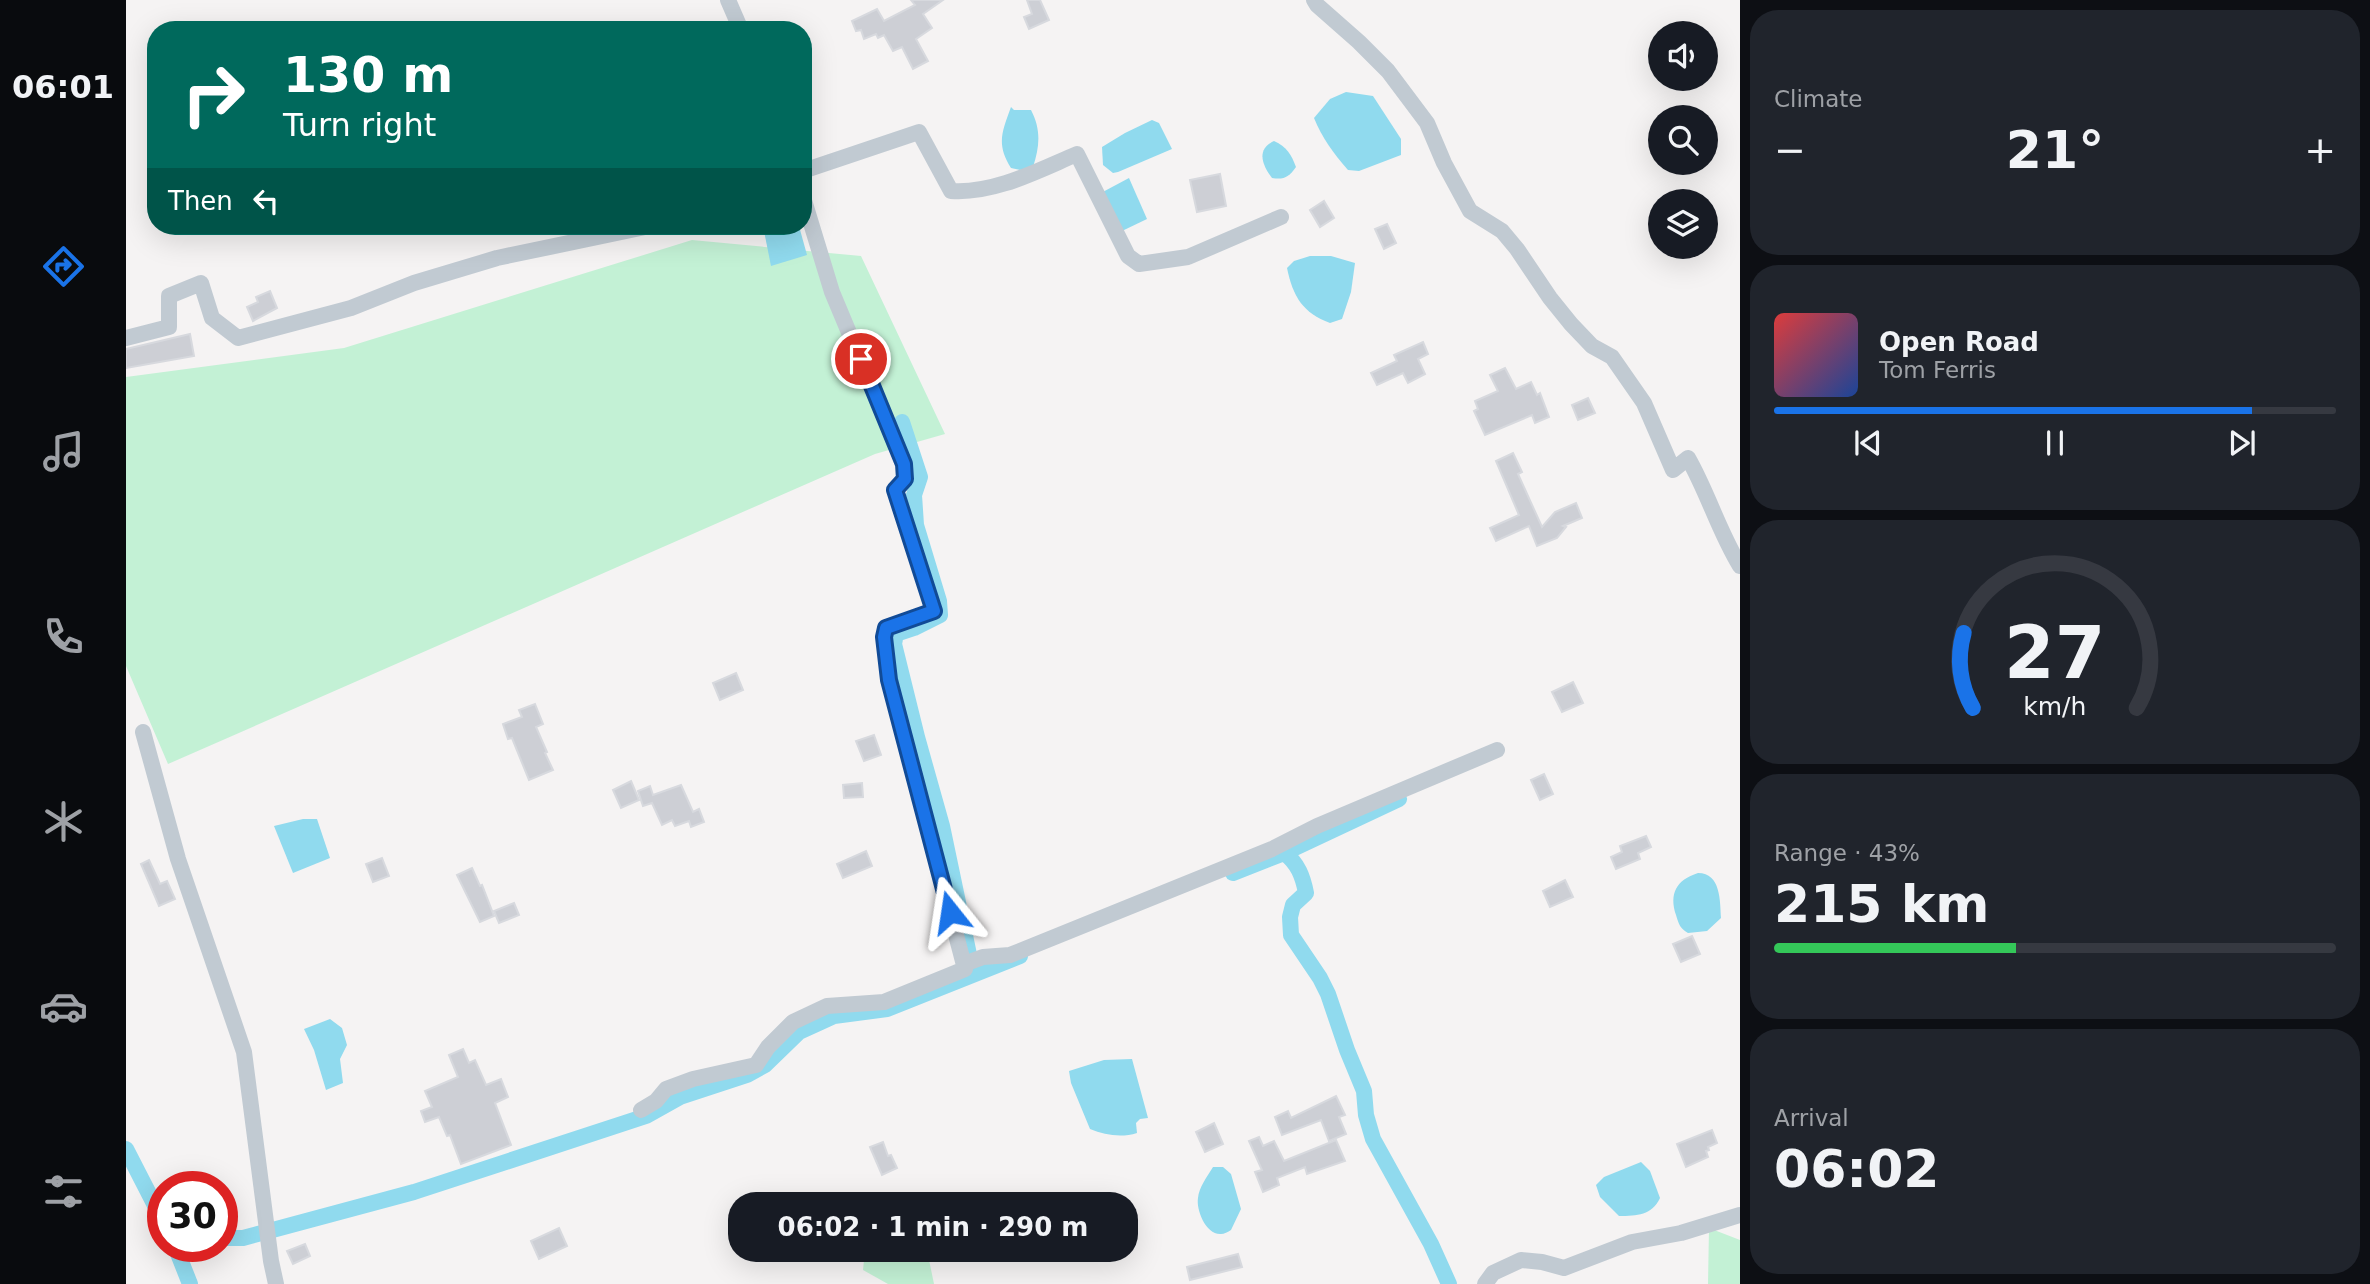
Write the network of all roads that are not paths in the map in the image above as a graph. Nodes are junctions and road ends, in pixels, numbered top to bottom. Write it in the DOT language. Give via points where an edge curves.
graph roads {
  1 [pos="729,0"];
  2 [pos="1314,0"];
  3 [pos="737,21"];
  4 [pos="812,168"];
  5 [pos="1281,217"];
  6 [pos="812,226"];
  7 [pos="614,235"];
  8 [pos="126,338"];
  9 [pos="1740,566"];
  10 [pos="143,732"];
  11 [pos="1497,750"];
  12 [pos="964,964"];
  13 [pos="641,1110"];
  14 [pos="1740,1215"];
  15 [pos="276,1284"];
  16 [pos="1485,1284"];
  1 -- 3 [label="street"];
  2 -- 9 [label="street" via="1388,71 1427,123 1470,211 1502,231 1572,324 1592,346 1612,357 1630,380 1673,470 1688,458"];
  4 -- 5 [label="street" via="919,132 951,191 972,192 1077,154 1128,256 1139,264 1188,257"];
  6 -- 12 [label="street" via="832,292 904,464 905,479 895,490 934,611 886,628 889,680"];
  7 -- 8 [label="street" via="497,258 351,308 238,338 212,318 201,283 169,296 169,327"];
  10 -- 15 [label="street" via="178,859 244,1052"];
  11 -- 12 [label="street" via="1272,849 1010,955"];
  12 -- 13 [label="street" via="965,969 884,1002 827,1006 793,1022 756,1065 666,1089"];
  14 -- 16 [label="street" via="1632,1242 1564,1268 1521,1260 1493,1273"];
}
